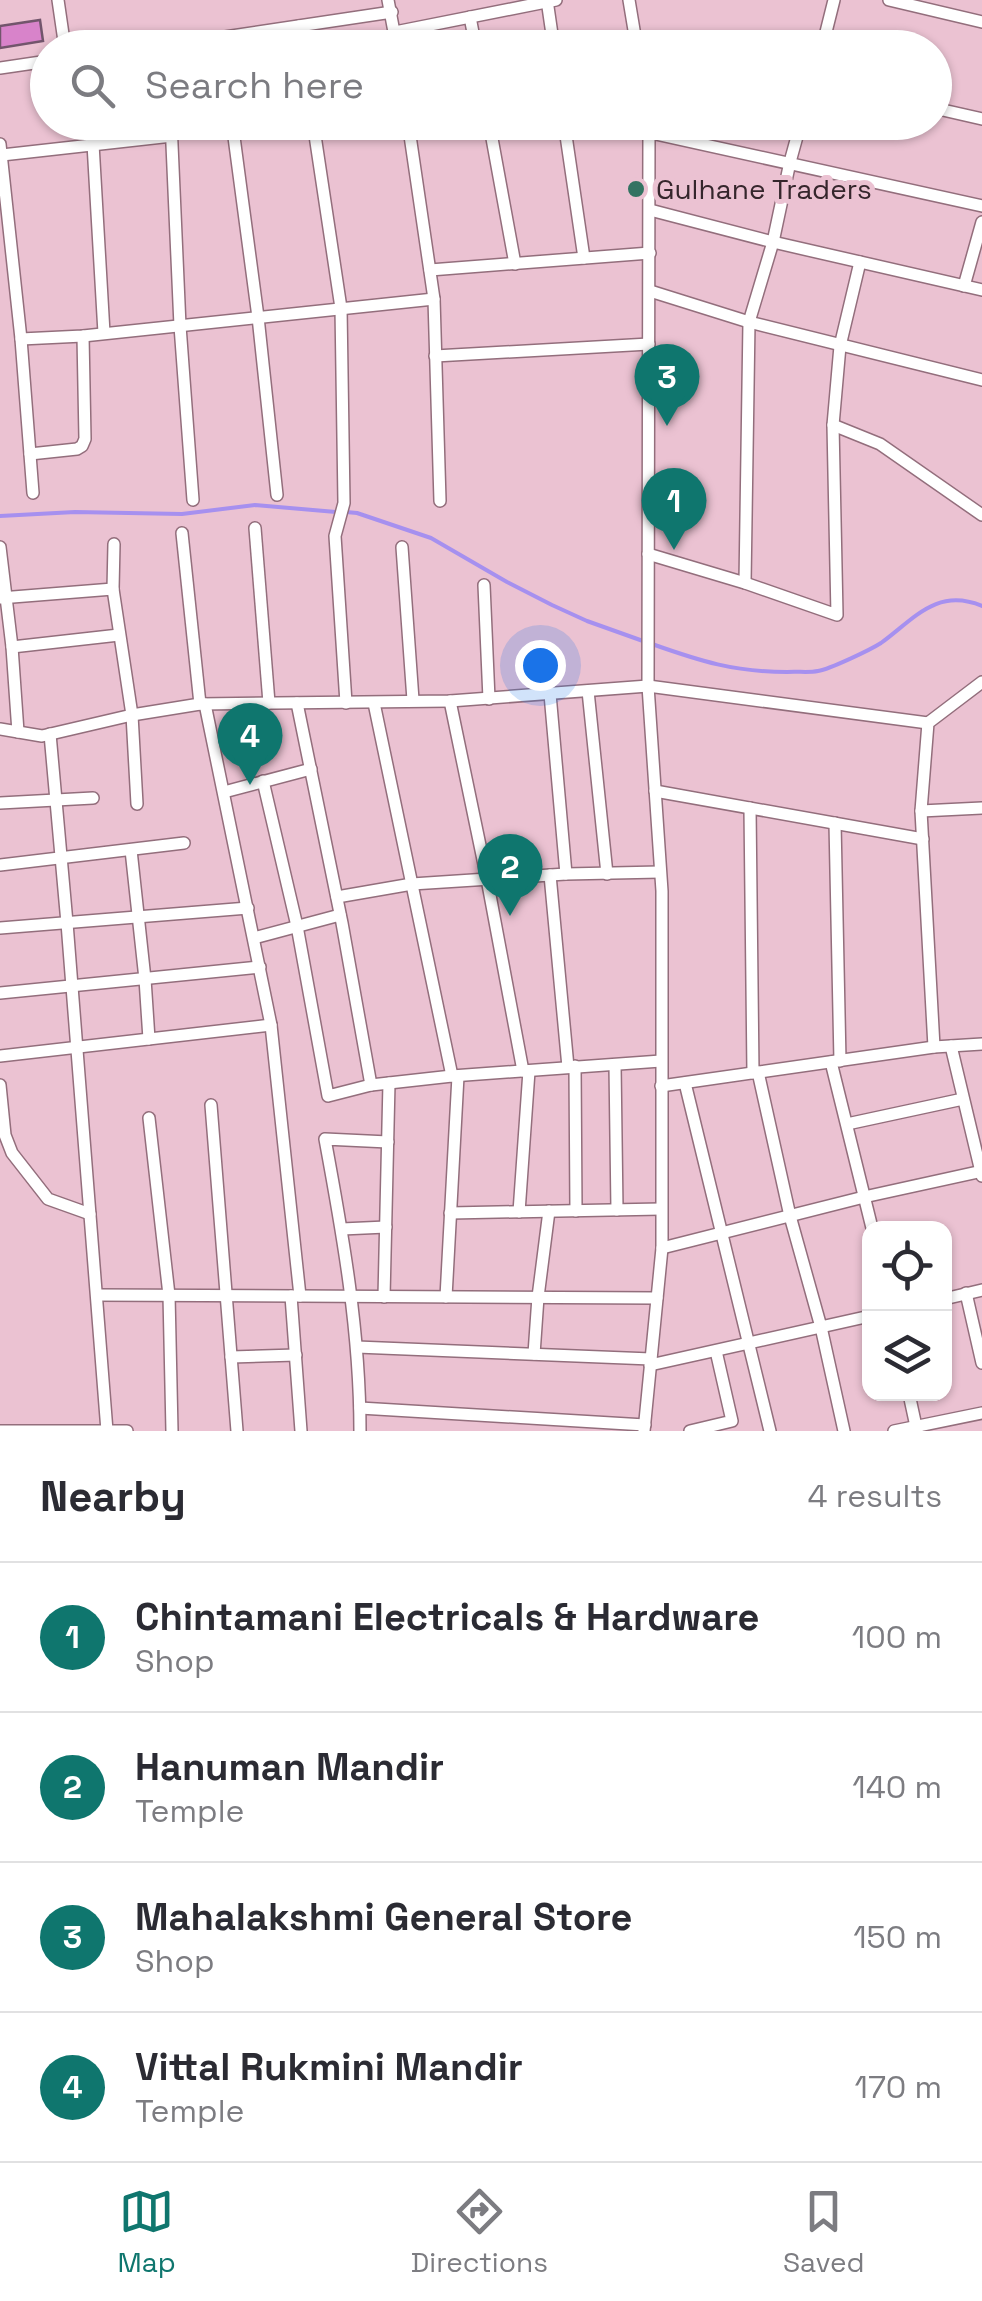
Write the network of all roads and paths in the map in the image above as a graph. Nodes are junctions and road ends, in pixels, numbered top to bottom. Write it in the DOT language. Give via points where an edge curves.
graph roads {
  1 [pos="58,0"];
  2 [pos="629,0"];
  3 [pos="834,0"];
  4 [pos="889,0"];
  5 [pos="550,1"];
  6 [pos="390,6"];
  7 [pos="470,17"];
  8 [pos="982,22"];
  9 [pos="299,26"];
  10 [pos="62,30"];
  11 [pos="280,30"];
  12 [pos="300,30"];
  13 [pos="405,30"];
  14 [pos="473,30"];
  15 [pos="552,30"];
  16 [pos="634,30"];
  17 [pos="826,30"];
  18 [pos="30,64"];
  19 [pos="0,68"];
  20 [pos="952,112"];
  21 [pos="982,119"];
  22 [pos="114,140"];
  23 [pos="172,140"];
  24 [pos="234,140"];
  25 [pos="317,140"];
  26 [pos="411,140"];
  27 [pos="492,140"];
  28 [pos="567,140"];
  29 [pos="650,140"];
  30 [pos="699,140"];
  31 [pos="797,140"];
  32 [pos="93,144"];
  33 [pos="1,150"];
  34 [pos="790,162"];
  35 [pos="982,206"];
  36 [pos="650,210"];
  37 [pos="982,222"];
  38 [pos="773,242"];
  39 [pos="650,253"];
  40 [pos="584,258"];
  41 [pos="860,262"];
  42 [pos="6,263"];
  43 [pos="515,264"];
  44 [pos="430,270"];
  45 [pos="964,286"];
  46 [pos="982,290"];
  47 [pos="650,292"];
  48 [pos="434,299"];
  49 [pos="342,308"];
  50 [pos="258,317"];
  51 [pos="749,322"];
  52 [pos="180,326"];
  53 [pos="104,332"];
  54 [pos="82,336"];
  55 [pos="21,339"];
  56 [pos="650,344"];
  57 [pos="840,346"];
  58 [pos="436,356"];
  59 [pos="982,380"];
  60 [pos="833,425"];
  61 [pos="30,454"];
  62 [pos="33,493"];
  63 [pos="277,494"];
  64 [pos="193,500"];
  65 [pos="440,501"];
  66 [pos="982,515"];
  67 [pos="255,528"];
  68 [pos="182,534"];
  69 [pos="114,544"];
  70 [pos="0,547"];
  71 [pos="402,547"];
  72 [pos="648,554"];
  73 [pos="745,583"];
  74 [pos="484,584"];
  75 [pos="113,589"];
  76 [pos="4,598"];
  77 [pos="120,635"];
  78 [pos="12,646"];
  79 [pos="982,682"];
  80 [pos="648,686"];
  81 [pos="588,691"];
  82 [pos="550,694"];
  83 [pos="490,699"];
  84 [pos="412,700"];
  85 [pos="450,701"];
  86 [pos="346,703"];
  87 [pos="374,703"];
  88 [pos="203,704"];
  89 [pos="269,704"];
  90 [pos="297,704"];
  91 [pos="132,715"];
  92 [pos="928,723"];
  93 [pos="0,728"];
  94 [pos="18,732"];
  95 [pos="50,734"];
  96 [pos="310,769"];
  97 [pos="264,781"];
  98 [pos="655,791"];
  99 [pos="224,792"];
  100 [pos="93,798"];
  101 [pos="54,801"];
  102 [pos="0,803"];
  103 [pos="136,804"];
  104 [pos="750,808"];
  105 [pos="982,808"];
  106 [pos="922,811"];
  107 [pos="835,823"];
  108 [pos="923,839"];
  109 [pos="184,843"];
  110 [pos="131,850"];
  111 [pos="60,858"];
  112 [pos="0,866"];
  113 [pos="660,872"];
  114 [pos="566,874"];
  115 [pos="606,874"];
  116 [pos="550,875"];
  117 [pos="487,879"];
  118 [pos="412,884"];
  119 [pos="337,897"];
  120 [pos="248,908"];
  121 [pos="340,914"];
  122 [pos="137,917"];
  123 [pos="67,923"];
  124 [pos="297,926"];
  125 [pos="0,928"];
  126 [pos="254,938"];
  127 [pos="260,967"];
  128 [pos="145,979"];
  129 [pos="72,986"];
  130 [pos="0,993"];
  131 [pos="271,1026"];
  132 [pos="148,1039"];
  133 [pos="982,1044"];
  134 [pos="950,1046"];
  135 [pos="76,1047"];
  136 [pos="934,1048"];
  137 [pos="0,1056"];
  138 [pos="661,1061"];
  139 [pos="835,1061"];
  140 [pos="615,1065"];
  141 [pos="572,1066"];
  142 [pos="526,1071"];
  143 [pos="756,1072"];
  144 [pos="454,1076"];
  145 [pos="685,1082"];
  146 [pos="389,1083"];
  147 [pos="0,1085"];
  148 [pos="371,1085"];
  149 [pos="660,1086"];
  150 [pos="963,1099"];
  151 [pos="212,1105"];
  152 [pos="149,1118"];
  153 [pos="846,1124"];
  154 [pos="388,1142"];
  155 [pos="982,1173"];
  156 [pos="864,1197"];
  157 [pos="617,1210"];
  158 [pos="662,1210"];
  159 [pos="549,1211"];
  160 [pos="576,1211"];
  161 [pos="519,1212"];
  162 [pos="450,1213"];
  163 [pos="90,1214"];
  164 [pos="790,1216"];
  165 [pos="870,1221"];
  166 [pos="386,1227"];
  167 [pos="342,1230"];
  168 [pos="723,1232"];
  169 [pos="662,1248"];
  170 [pos="982,1290"];
  171 [pos="966,1294"];
  172 [pos="98,1295"];
  173 [pos="169,1296"];
  174 [pos="226,1296"];
  175 [pos="295,1296"];
  176 [pos="351,1296"];
  177 [pos="384,1296"];
  178 [pos="446,1297"];
  179 [pos="538,1297"];
  180 [pos="952,1297"];
  181 [pos="657,1298"];
  182 [pos="862,1318"];
  183 [pos="821,1327"];
  184 [pos="750,1343"];
  185 [pos="357,1347"];
  186 [pos="716,1350"];
  187 [pos="534,1354"];
  188 [pos="296,1355"];
  189 [pos="232,1358"];
  190 [pos="651,1362"];
  191 [pos="982,1363"];
  192 [pos="911,1401"];
  193 [pos="360,1408"];
  194 [pos="982,1413"];
  195 [pos="644,1428"];
  196 [pos="917,1428"];
  197 [pos="0,1431"];
  198 [pos="48,1431"];
  199 [pos="107,1431"];
  200 [pos="127,1431"];
  201 [pos="172,1431"];
  202 [pos="237,1431"];
  203 [pos="301,1431"];
  204 [pos="360,1431"];
  205 [pos="692,1431"];
  206 [pos="770,1431"];
  207 [pos="844,1431"];
  208 [pos="894,1431"];
  1 -- 10 [label="street"];
  2 -- 16 [label="street"];
  3 -- 17 [label="street"];
  4 -- 8 [label="street"];
  5 -- 7 [label="street"];
  5 -- 15 [label="street"];
  6 -- 9 [label="street"];
  7 -- 13 [label="street"];
  7 -- 14 [label="street"];
  9 -- 11 [label="street"];
  9 -- 12 [label="street"];
  18 -- 19 [label="street"];
  20 -- 21 [label="street"];
  22 -- 32 [label="street"];
  23 -- 52 [label="street"];
  24 -- 50 [label="street"];
  25 -- 49 [label="street"];
  26 -- 44 [label="street"];
  27 -- 43 [label="street"];
  28 -- 40 [label="street"];
  29 -- 36 [label="street"];
  30 -- 34 [label="street"];
  31 -- 34 [label="street"];
  32 -- 33 [label="street"];
  32 -- 53 [label="street"];
  33 -- 42 [label="street"];
  34 -- 35 [label="street"];
  34 -- 38 [label="street"];
  36 -- 38 [label="street"];
  36 -- 39 [label="street"];
  37 -- 45 [label="street"];
  38 -- 41 [label="street"];
  38 -- 51 [label="street"];
  39 -- 40 [label="street"];
  39 -- 47 [label="street"];
  40 -- 43 [label="street"];
  41 -- 45 [label="street"];
  41 -- 57 [label="street"];
  42 -- 55 [label="street"];
  43 -- 44 [label="street"];
  44 -- 48 [label="street"];
  45 -- 46 [label="street"];
  47 -- 51 [label="street"];
  47 -- 56 [label="street"];
  48 -- 49 [label="street"];
  48 -- 58 [label="street"];
  49 -- 50 [label="street"];
  49 -- 86 [label="street" via="344,503 335,536"];
  50 -- 52 [label="street"];
  50 -- 63 [label="street"];
  51 -- 57 [label="street"];
  51 -- 73 [label="street"];
  52 -- 53 [label="street"];
  52 -- 64 [label="street"];
  53 -- 54 [label="street"];
  54 -- 55 [label="street"];
  54 -- 61 [label="street" via="82,446"];
  55 -- 61 [label="street"];
  56 -- 58 [label="street"];
  56 -- 72 [label="street"];
  57 -- 59 [label="street"];
  57 -- 60 [label="street"];
  58 -- 65 [label="street"];
  60 -- 66 [label="street" via="880,444"];
  60 -- 73 [label="street" via="836,615"];
  61 -- 62 [label="street"];
  67 -- 89 [label="street"];
  68 -- 88 [label="street"];
  69 -- 75 [label="street"];
  70 -- 76 [label="street"];
  71 -- 84 [label="street"];
  72 -- 73 [label="street"];
  72 -- 80 [label="street"];
  74 -- 83 [label="street"];
  75 -- 76 [label="street"];
  75 -- 77 [label="street"];
  76 -- 78 [label="street"];
  77 -- 78 [label="street"];
  77 -- 91 [label="street"];
  78 -- 94 [label="street"];
  79 -- 92 [label="street"];
  80 -- 81 [label="street"];
  80 -- 92 [label="street"];
  80 -- 98 [label="street"];
  81 -- 82 [label="street"];
  81 -- 115 [label="street"];
  82 -- 83 [label="street"];
  82 -- 114 [label="street"];
  83 -- 85 [label="street"];
  84 -- 85 [label="street"];
  84 -- 87 [label="street"];
  85 -- 117 [label="street"];
  86 -- 87 [label="street"];
  86 -- 90 [label="street"];
  87 -- 118 [label="street"];
  88 -- 89 [label="street"];
  88 -- 91 [label="street"];
  88 -- 99 [label="street"];
  89 -- 90 [label="street"];
  90 -- 96 [label="street"];
  91 -- 95 [label="street"];
  91 -- 103 [label="street"];
  92 -- 106 [label="street"];
  93 -- 94 [label="street"];
  94 -- 95 [label="street"];
  95 -- 101 [label="street"];
  96 -- 97 [label="street"];
  96 -- 119 [label="street"];
  97 -- 99 [label="street"];
  97 -- 124 [label="street"];
  98 -- 104 [label="street"];
  98 -- 113 [label="street"];
  99 -- 120 [label="street"];
  100 -- 101 [label="street"];
  101 -- 102 [label="street"];
  101 -- 111 [label="street"];
  104 -- 107 [label="street"];
  104 -- 143 [label="street"];
  105 -- 106 [label="street"];
  106 -- 108 [label="street"];
  107 -- 108 [label="street"];
  107 -- 139 [label="street"];
  108 -- 136 [label="street"];
  109 -- 110 [label="street"];
  110 -- 111 [label="street"];
  110 -- 122 [label="street"];
  111 -- 112 [label="street"];
  111 -- 123 [label="street"];
  113 -- 115 [label="street"];
  113 -- 138 [label="street"];
  114 -- 115 [label="street"];
  114 -- 116 [label="street"];
  116 -- 117 [label="street"];
  116 -- 141 [label="street"];
  117 -- 118 [label="street"];
  117 -- 142 [label="street"];
  118 -- 119 [label="street"];
  118 -- 144 [label="street"];
  119 -- 121 [label="street"];
  120 -- 122 [label="street"];
  120 -- 126 [label="street"];
  121 -- 124 [label="street"];
  121 -- 148 [label="street"];
  122 -- 123 [label="street"];
  122 -- 128 [label="street"];
  123 -- 125 [label="street"];
  123 -- 129 [label="street"];
  124 -- 126 [label="street"];
  124 -- 148 [label="street" via="328,1096"];
  126 -- 127 [label="street"];
  127 -- 128 [label="street"];
  127 -- 131 [label="street"];
  128 -- 129 [label="street"];
  128 -- 132 [label="street"];
  129 -- 130 [label="street"];
  129 -- 135 [label="street"];
  131 -- 132 [label="street"];
  131 -- 175 [label="street"];
  132 -- 135 [label="street"];
  133 -- 134 [label="street"];
  134 -- 136 [label="street"];
  134 -- 150 [label="street"];
  135 -- 137 [label="street"];
  135 -- 163 [label="street"];
  136 -- 139 [label="street"];
  138 -- 140 [label="street"];
  138 -- 149 [label="street"];
  139 -- 143 [label="street"];
  139 -- 153 [label="street"];
  140 -- 141 [label="street"];
  140 -- 157 [label="street"];
  141 -- 142 [label="street"];
  141 -- 160 [label="street"];
  142 -- 144 [label="street"];
  142 -- 161 [label="street"];
  143 -- 145 [label="street"];
  143 -- 164 [label="street"];
  144 -- 146 [label="street"];
  144 -- 162 [label="street"];
  145 -- 149 [label="street"];
  145 -- 168 [label="street"];
  146 -- 148 [label="street"];
  146 -- 154 [label="street"];
  147 -- 163 [label="street" via="12,1153 48,1199"];
  149 -- 158 [label="street"];
  150 -- 153 [label="street"];
  150 -- 155 [label="street"];
  151 -- 174 [label="street"];
  152 -- 173 [label="street"];
  153 -- 156 [label="street"];
  154 -- 166 [label="street"];
  154 -- 167 [label="street" via="325,1139"];
  155 -- 156 [label="street"];
  156 -- 164 [label="street"];
  156 -- 165 [label="street"];
  157 -- 158 [label="street"];
  157 -- 160 [label="street"];
  158 -- 169 [label="street"];
  159 -- 160 [label="street"];
  159 -- 161 [label="street"];
  159 -- 179 [label="street"];
  161 -- 162 [label="street"];
  162 -- 178 [label="street"];
  163 -- 172 [label="street"];
  164 -- 168 [label="street"];
  164 -- 183 [label="street"];
  166 -- 167 [label="street"];
  166 -- 177 [label="street"];
  167 -- 176 [label="street"];
  168 -- 169 [label="street"];
  168 -- 184 [label="street"];
  169 -- 181 [label="street"];
  170 -- 171 [label="street"];
  171 -- 180 [label="street"];
  171 -- 191 [label="street"];
  172 -- 173 [label="street"];
  172 -- 199 [label="street"];
  173 -- 174 [label="street"];
  173 -- 201 [label="street"];
  174 -- 175 [label="street"];
  174 -- 189 [label="street"];
  175 -- 176 [label="street"];
  175 -- 188 [label="street"];
  176 -- 177 [label="street"];
  176 -- 185 [label="street"];
  177 -- 178 [label="street"];
  178 -- 179 [label="street"];
  179 -- 181 [label="street"];
  179 -- 187 [label="street"];
  181 -- 190 [label="street"];
  182 -- 183 [label="street"];
  183 -- 184 [label="street"];
  183 -- 207 [label="street"];
  184 -- 186 [label="street"];
  184 -- 206 [label="street"];
  185 -- 187 [label="street"];
  185 -- 193 [label="street"];
  186 -- 190 [label="street"];
  186 -- 205 [label="street" via="732,1421"];
  187 -- 190 [label="street"];
  188 -- 189 [label="street"];
  188 -- 203 [label="street"];
  189 -- 202 [label="street"];
  190 -- 195 [label="street"];
  192 -- 196 [label="street"];
  193 -- 195 [label="street"];
  193 -- 204 [label="street"];
  194 -- 196 [label="street"];
  196 -- 208 [label="street"];
  197 -- 198 [label="street"];
  198 -- 199 [label="street"];
  199 -- 200 [label="street"];
}
